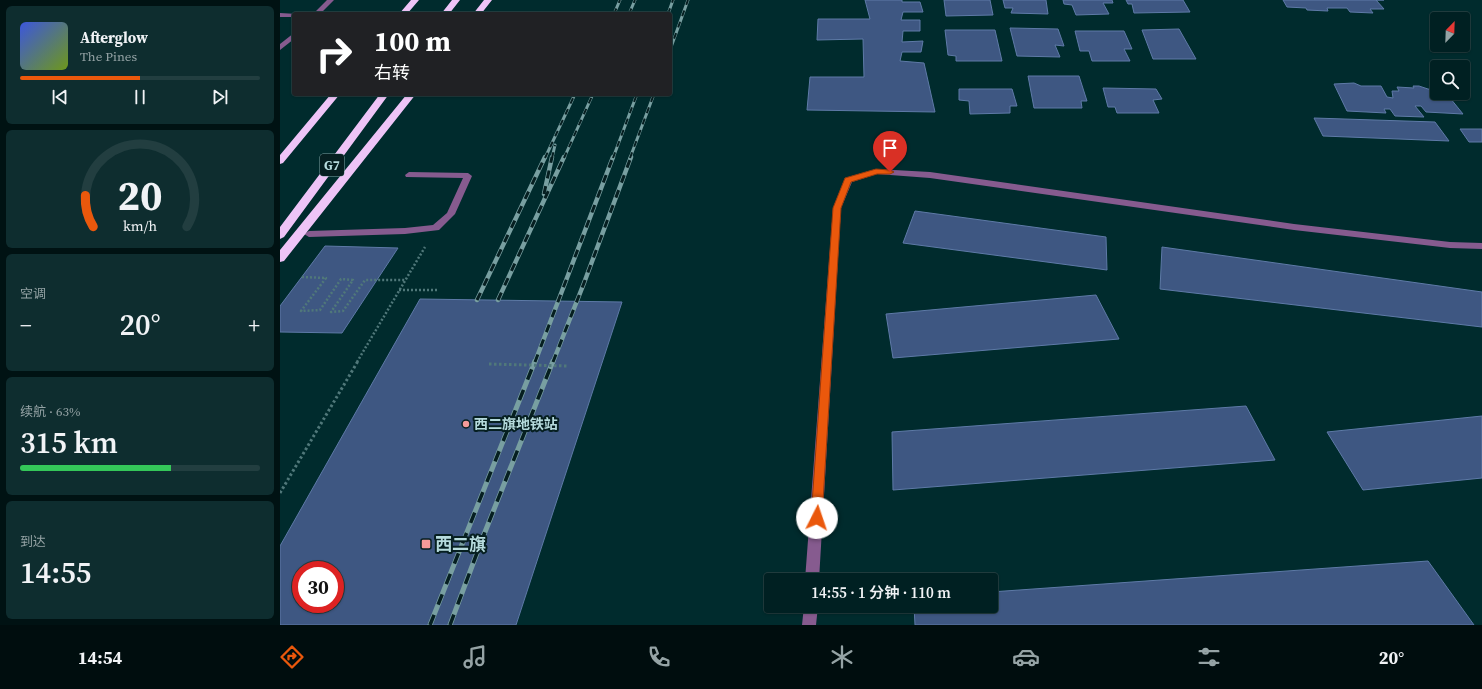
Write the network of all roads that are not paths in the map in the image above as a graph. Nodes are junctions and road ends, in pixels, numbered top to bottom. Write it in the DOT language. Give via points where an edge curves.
graph roads {
  1 [pos="331,0"];
  2 [pos="415,0"];
  3 [pos="456,0"];
  4 [pos="488,0"];
  5 [pos="318,12"];
  6 [pos="405,12"];
  7 [pos="447,12"];
  8 [pos="478,12"];
  9 [pos="280,15"];
  10 [pos="292,15"];
  11 [pos="292,37"];
  12 [pos="280,48"];
  13 [pos="334,96"];
  14 [pos="383,96"];
  15 [pos="410,96"];
  16 [pos="280,161"];
  17 [pos="409,175"];
  18 [pos="308,234"];
  19 [pos="280,235"];
  20 [pos="1482,246"];
  21 [pos="280,258"];
  22 [pos="812,573"];
  23 [pos="810,613"];
  24 [pos="809,625"];
  1 -- 5 [label="street"];
  2 -- 6 [label="highway"];
  3 -- 7 [label="highway"];
  4 -- 8 [label="highway"];
  9 -- 10 [label="street"];
  11 -- 12 [label="street"];
  13 -- 16 [label="highway"];
  14 -- 19 [label="highway, G7"];
  15 -- 21 [label="highway"];
  17 -- 18 [label="street" via="468,176 451,214 436,228 405,232"];
  20 -- 22 [label="street" via="1450,245 1294,227 930,175 876,171 848,180 837,208"];
  23 -- 24 [label="street"];
}
